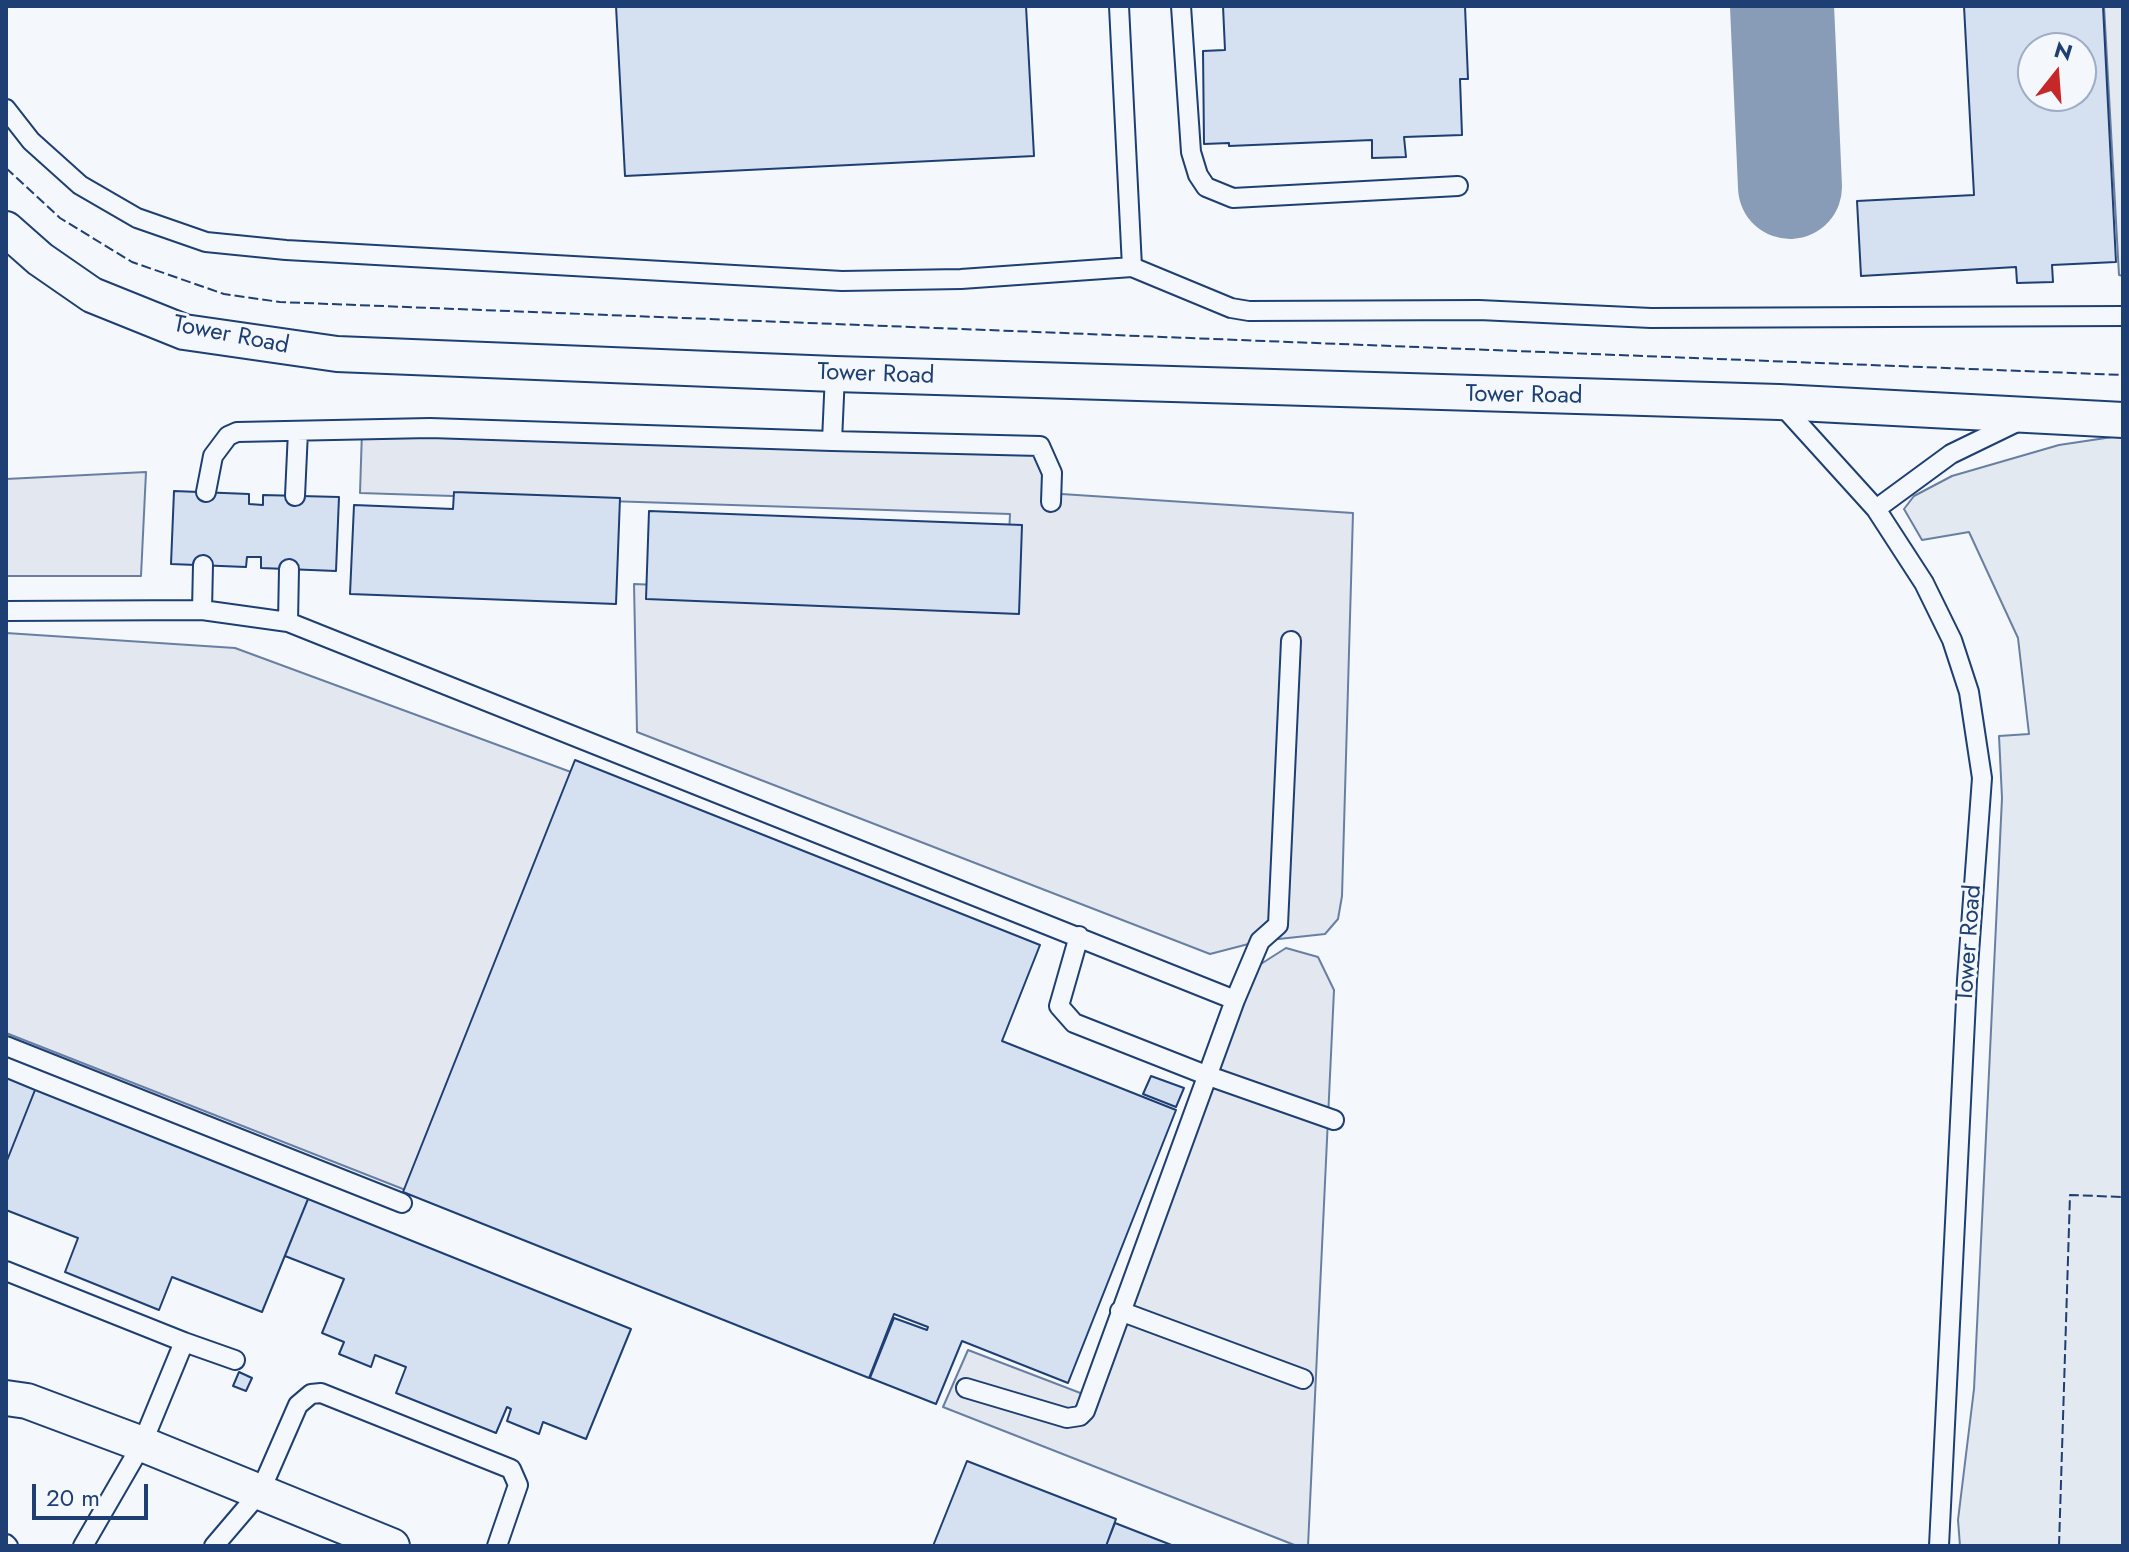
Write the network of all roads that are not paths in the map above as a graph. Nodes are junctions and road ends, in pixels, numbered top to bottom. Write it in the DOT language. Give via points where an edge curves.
graph roads {
  1 [pos="1119,6"];
  2 [pos="1181,6"];
  3 [pos="6,109"];
  4 [pos="1458,186"];
  5 [pos="6,229"];
  6 [pos="1132,267"];
  7 [pos="2123,316"];
  8 [pos="835,374"];
  9 [pos="1779,402"];
  10 [pos="2027,417"];
  11 [pos="2123,420"];
  12 [pos="298,431"];
  13 [pos="832,441"];
  14 [pos="206,492"];
  15 [pos="295,496"];
  16 [pos="1051,502"];
  17 [pos="1876,509"];
  18 [pos="203,565"];
  19 [pos="289,569"];
  20 [pos="202,610"];
  21 [pos="6,611"];
  22 [pos="288,622"];
  23 [pos="1291,641"];
  24 [pos="1079,936"];
  25 [pos="1235,1000"];
  26 [pos="6,1046"];
  27 [pos="1206,1075"];
  28 [pos="1334,1120"];
  29 [pos="402,1203"];
  30 [pos="6,1271"];
  31 [pos="1120,1311"];
  32 [pos="184,1342"];
  33 [pos="235,1360"];
  34 [pos="1303,1379"];
  35 [pos="966,1388"];
  36 [pos="6,1398"];
  37 [pos="142,1444"];
  38 [pos="260,1492"];
  39 [pos="83,1546"];
  40 [pos="214,1546"];
  41 [pos="392,1546"];
  42 [pos="497,1546"];
  43 [pos="1939,1546"];
  1 -- 6 [label="lane"];
  2 -- 4 [label="lane" via="1191,152 1206,187 1233,198"];
  3 -- 6 [label="lane" via="57,167 115,208 177,234 233,246 842,281"];
  5 -- 8 [label="street, Tower Road" via="92,295 184,332 257,345 337,354"];
  6 -- 7 [label="lane" via="1249,311 1479,310 1651,318"];
  8 -- 9 [label="street, Tower Road"];
  8 -- 13 [label="lane"];
  9 -- 10 [label="street, Tower Road"];
  9 -- 17 [label="lane, Tower Road"];
  10 -- 11 [label="street, Tower Road"];
  10 -- 17 [label="lane" via="1951,454"];
  12 -- 13 [label="lane" via="430,428"];
  12 -- 14 [label="lane" via="228,436 213,456"];
  12 -- 15 [label="lane"];
  13 -- 16 [label="lane" via="1040,446 1052,473"];
  17 -- 43 [label="lane, Tower Road" via="1924,583 1952,640 1969,692 1982,778"];
  18 -- 20 [label="lane"];
  19 -- 22 [label="lane"];
  20 -- 21 [label="lane"];
  20 -- 22 [label="lane"];
  22 -- 24 [label="lane"];
  23 -- 25 [label="lane" via="1280,918 1274,933 1260,941"];
  24 -- 25 [label="lane"];
  24 -- 27 [label="lane" via="1061,993 1059,1006 1066,1016"];
  25 -- 27 [label="lane"];
  26 -- 29 [label="lane"];
  27 -- 28 [label="lane"];
  27 -- 31 [label="lane"];
  30 -- 32 [label="lane"];
  31 -- 34 [label="lane"];
  31 -- 35 [label="lane" via="1080,1416 1067,1418"];
  32 -- 33 [label="lane"];
  32 -- 37 [label="lane"];
  36 -- 37 [label="street"];
  37 -- 38 [label="street"];
  37 -- 39 [label="lane"];
  38 -- 40 [label="lane"];
  38 -- 41 [label="street"];
  38 -- 42 [label="lane" via="298,1405 321,1393 511,1469 518,1485"];
}
